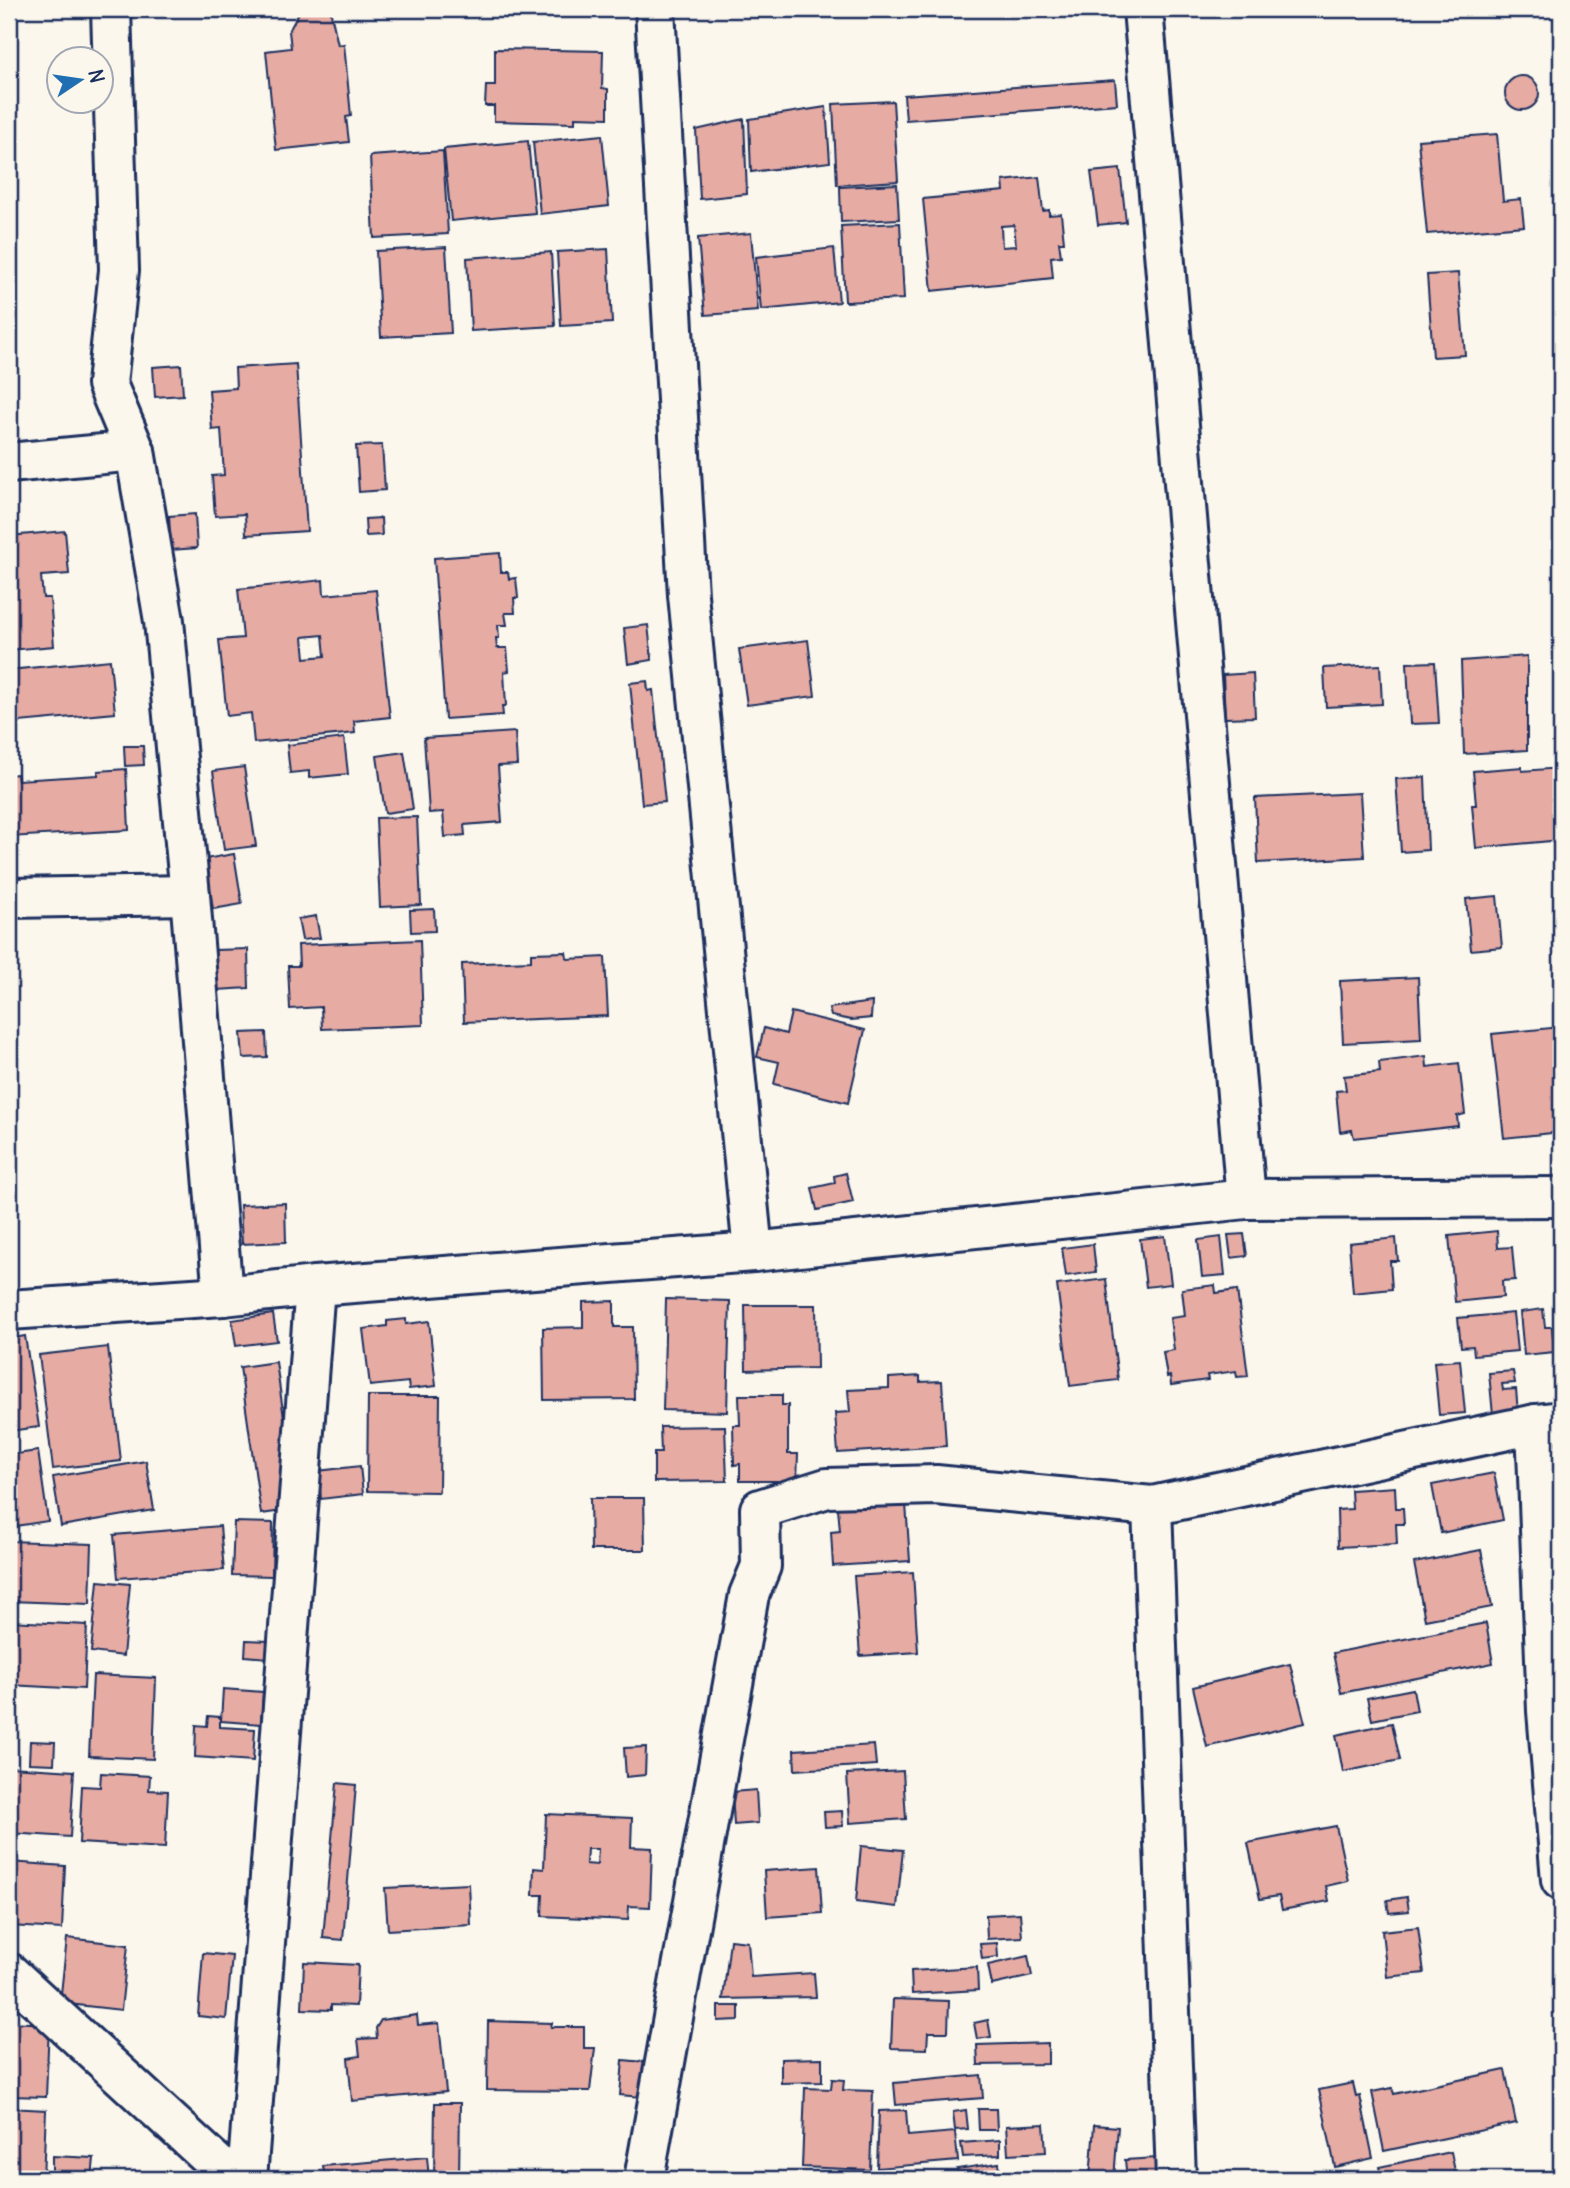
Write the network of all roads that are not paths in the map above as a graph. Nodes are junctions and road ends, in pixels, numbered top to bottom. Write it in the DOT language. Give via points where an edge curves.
graph roads {
  1 [pos="111,9"];
  2 [pos="656,9"];
  3 [pos="1143,9"];
  4 [pos="135,450"];
  5 [pos="9,463"];
  6 [pos="190,895"];
  7 [pos="9,898"];
  8 [pos="1561,1197"];
  9 [pos="1246,1199"];
  10 [pos="753,1252"];
  11 [pos="315,1286"];
  12 [pos="223,1296"];
  13 [pos="9,1310"];
  14 [pos="1549,1423"];
  15 [pos="1152,1507"];
  16 [pos="1561,1880"];
  17 [pos="9,1973"];
  18 [pos="233,2179"];
  19 [pos="247,2179"];
  20 [pos="644,2179"];
  21 [pos="1176,2179"];
  1 -- 4 [label="street" via="119,270 107,384"];
  2 -- 10 [label="street" via="688,595"];
  3 -- 9 [label="street"];
  4 -- 5 [label="street"];
  4 -- 6 [label="street" via="164,621"];
  6 -- 7 [label="street"];
  6 -- 12 [label="street"];
  8 -- 9 [label="street"];
  9 -- 10 [label="street"];
  10 -- 11 [label="street"];
  11 -- 12 [label="street"];
  11 -- 19 [label="street"];
  12 -- 13 [label="street"];
  14 -- 15 [label="street"];
  14 -- 16 [label="street" via="1547,1711"];
  15 -- 20 [label="street" via="936,1485 827,1488 760,1508 761,1566 749,1595"];
  15 -- 21 [label="street"];
  17 -- 18 [label="street"];
}
